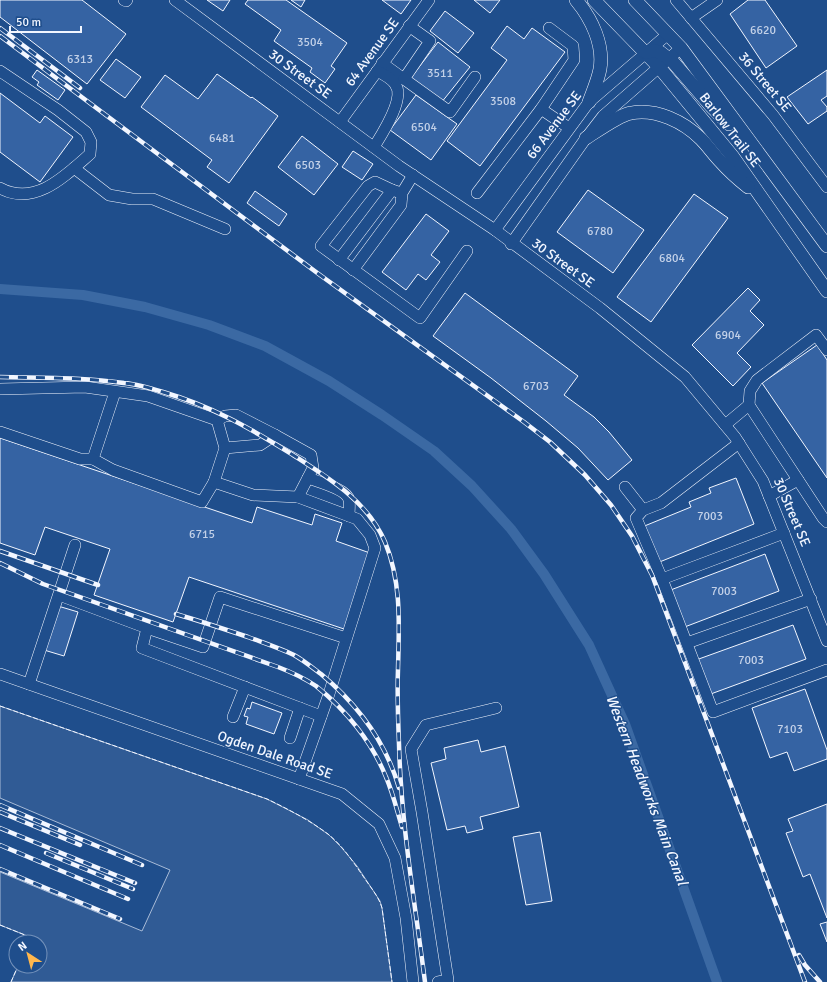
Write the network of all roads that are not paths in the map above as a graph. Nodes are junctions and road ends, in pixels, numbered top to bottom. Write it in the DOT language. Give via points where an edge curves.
graph roads {
  1 [pos="175,0"];
  2 [pos="429,0"];
  3 [pos="576,0"];
  4 [pos="594,0"];
  5 [pos="635,0"];
  6 [pos="676,0"];
  7 [pos="717,0"];
  8 [pos="691,18"];
  9 [pos="410,26"];
  10 [pos="549,28"];
  11 [pos="668,34"];
  12 [pos="681,48"];
  13 [pos="646,52"];
  14 [pos="664,63"];
  15 [pos="380,67"];
  16 [pos="0,71"];
  17 [pos="475,76"];
  18 [pos="404,79"];
  19 [pos="589,102"];
  20 [pos="542,109"];
  21 [pos="340,122"];
  22 [pos="569,128"];
  23 [pos="586,138"];
  24 [pos="374,147"];
  25 [pos="760,155"];
  26 [pos="74,168"];
  27 [pos="413,175"];
  28 [pos="827,187"];
  29 [pos="0,188"];
  30 [pos="397,191"];
  31 [pos="477,193"];
  32 [pos="765,203"];
  33 [pos="225,229"];
  34 [pos="494,230"];
  35 [pos="512,244"];
  36 [pos="827,246"];
  37 [pos="467,251"];
  38 [pos="339,260"];
  39 [pos="353,270"];
  40 [pos="827,291"];
  41 [pos="827,350"];
  42 [pos="0,390"];
  43 [pos="115,392"];
  44 [pos="749,405"];
  45 [pos="217,420"];
  46 [pos="725,425"];
  47 [pos="0,432"];
  48 [pos="275,435"];
  49 [pos="739,444"];
  50 [pos="225,448"];
  51 [pos="93,459"];
  52 [pos="308,478"];
  53 [pos="798,480"];
  54 [pos="214,482"];
  55 [pos="625,487"];
  56 [pos="769,496"];
  57 [pos="298,497"];
  58 [pos="643,510"];
  59 [pos="348,516"];
  60 [pos="827,522"];
  61 [pos="784,532"];
  62 [pos="76,545"];
  63 [pos="662,579"];
  64 [pos="58,594"];
  65 [pos="811,599"];
  66 [pos="148,628"];
  67 [pos="346,638"];
  68 [pos="827,641"];
  69 [pos="687,642"];
  70 [pos="827,670"];
  71 [pos="0,674"];
  72 [pos="29,684"];
  73 [pos="244,687"];
  74 [pos="300,708"];
  75 [pos="496,708"];
  76 [pos="321,716"];
  77 [pos="233,717"];
  78 [pos="290,738"];
  79 [pos="299,779"];
  80 [pos="414,982"];
  81 [pos="438,982"];
  1 -- 21 [label="street, 30 Street SE"];
  2 -- 9 [label="street, 64 Avenue SE"];
  3 -- 19 [label="main road" via="600,44 600,69"];
  4 -- 13 [label="main road, Barlow Trail SE"];
  5 -- 11 [label="main road, Barlow Trail SE"];
  6 -- 8 [label="street, 36 Street SE"];
  7 -- 8 [label="street"];
  8 -- 28 [label="street, 36 Street SE" via="773,115"];
  9 -- 15 [label="street, 64 Avenue SE"];
  9 -- 18 [label="street" via="430,41"];
  10 -- 20 [label="street" via="573,46 574,60"];
  11 -- 12 [label="main road, Barlow Trail SE"];
  11 -- 13 [label="street, 66 Avenue SE"];
  12 -- 14 [label="street"];
  12 -- 25 [label="main road, Barlow Trail SE"];
  13 -- 14 [label="main road, Barlow Trail SE"];
  13 -- 19 [label="street, 66 Avenue SE"];
  14 -- 23 [label="street" via="603,116"];
  14 -- 25 [label="main road" via="673,62 711,106"];
  14 -- 32 [label="main road, Barlow Trail SE"];
  15 -- 18 [label="street"];
  15 -- 21 [label="street, 64 Avenue SE"];
  15 -- 24 [label="street" via="397,87 397,95 389,122"];
  16 -- 26 [label="street" via="86,132 91,142 90,154"];
  17 -- 18 [label="street" via="450,112"];
  19 -- 22 [label="street, 66 Avenue SE"];
  20 -- 22 [label="street"];
  20 -- 31 [label="street"];
  21 -- 24 [label="street, 30 Street SE"];
  22 -- 34 [label="street, 66 Avenue SE"];
  23 -- 32 [label="main road" via="631,113 663,116 680,123 701,139 720,162"];
  23 -- 35 [label="street"];
  24 -- 27 [label="street, 30 Street SE"];
  25 -- 36 [label="main road, Barlow Trail SE"];
  26 -- 29 [label="street" via="54,184 32,194 10,193"];
  26 -- 33 [label="street" via="109,195 132,200 153,199"];
  27 -- 30 [label="street"];
  27 -- 34 [label="street, 30 Street SE"];
  30 -- 38 [label="street"];
  30 -- 38 [label="street" via="375,182 368,186 321,246"];
  30 -- 39 [label="street" via="401,205"];
  32 -- 40 [label="main road, Barlow Trail SE"];
  34 -- 35 [label="street, 30 Street SE"];
  35 -- 46 [label="street, 30 Street SE" via="600,308 685,377"];
  37 -- 39 [label="street" via="420,318"];
  38 -- 39 [label="street"];
  41 -- 44 [label="street" via="816,335 757,380 750,391"];
  42 -- 43 [label="street" via="85,387"];
  43 -- 45 [label="street" via="148,396"];
  43 -- 51 [label="street"];
  44 -- 46 [label="street"];
  44 -- 53 [label="street"];
  45 -- 48 [label="street" via="236,414"];
  45 -- 50 [label="street"];
  46 -- 49 [label="street, 30 Street SE"];
  47 -- 51 [label="street" via="80,459"];
  48 -- 50 [label="street" via="260,445"];
  48 -- 52 [label="street" via="311,455 313,468"];
  49 -- 56 [label="street, 30 Street SE" via="763,481"];
  49 -- 58 [label="street" via="661,503"];
  50 -- 54 [label="street"];
  51 -- 54 [label="street" via="113,470 202,502"];
  52 -- 57 [label="street"];
  52 -- 59 [label="street" via="345,494 349,500"];
  53 -- 56 [label="street"];
  53 -- 60 [label="street"];
  54 -- 57 [label="street" via="253,495"];
  55 -- 58 [label="street"];
  56 -- 61 [label="street, 30 Street SE"];
  57 -- 59 [label="street"];
  58 -- 63 [label="street" via="636,518"];
  59 -- 67 [label="street" via="357,519 370,535 375,548"];
  61 -- 63 [label="street"];
  61 -- 65 [label="street, 30 Street SE"];
  62 -- 64 [label="street"];
  63 -- 69 [label="street"];
  64 -- 66 [label="street"];
  64 -- 72 [label="street"];
  65 -- 68 [label="street, 30 Street SE"];
  65 -- 69 [label="street"];
  66 -- 67 [label="street" via="203,647 220,597"];
  66 -- 73 [label="street" via="142,648"];
  67 -- 76 [label="street"];
  69 -- 70 [label="street" via="712,712"];
  71 -- 72 [label="street, Ogden Dale Road SE"];
  72 -- 79 [label="street, Ogden Dale Road SE"];
  73 -- 74 [label="street"];
  73 -- 77 [label="street"];
  74 -- 76 [label="street"];
  74 -- 78 [label="street"];
  75 -- 81 [label="street" via="426,725 411,749 448,980"];
  76 -- 79 [label="street"];
  79 -- 80 [label="street, Ogden Dale Road SE" via="342,794 380,824 395,858"];
}
